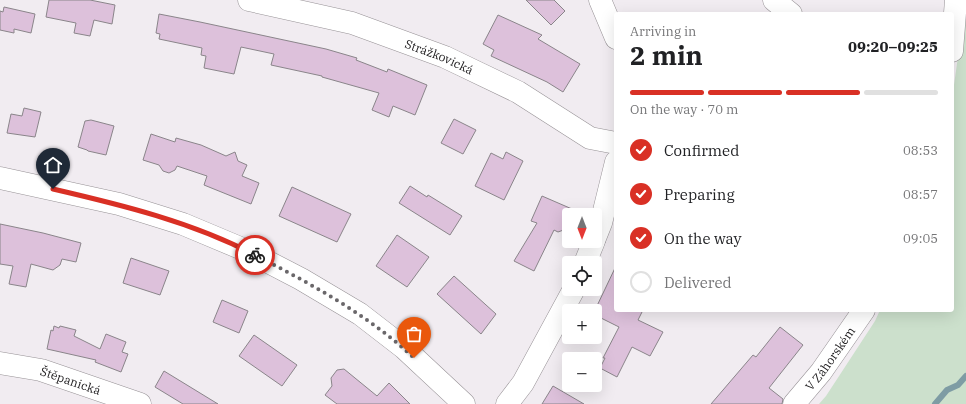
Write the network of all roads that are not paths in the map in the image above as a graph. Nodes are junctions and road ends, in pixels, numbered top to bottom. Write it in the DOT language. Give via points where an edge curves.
graph roads {
  1 [pos="248,0"];
  2 [pos="600,0"];
  3 [pos="774,0"];
  4 [pos="956,0"];
  5 [pos="789,12"];
  6 [pos="954,26"];
  7 [pos="614,33"];
  8 [pos="614,143"];
  9 [pos="614,170"];
  10 [pos="0,178"];
  11 [pos="602,219"];
  12 [pos="570,296"];
  13 [pos="863,312"];
  14 [pos="0,363"];
  15 [pos="140,404"];
  16 [pos="464,404"];
  17 [pos="507,404"];
  18 [pos="794,404"];
  1 -- 8 [label="street, Strážkovická" via="352,23 446,57 518,92 590,138"];
  2 -- 7 [label="street"];
  3 -- 5 [label="street"];
  4 -- 6 [label="street"];
  9 -- 11 [label="street"];
  10 -- 16 [label="street" via="119,204 183,224 245,250 302,279 360,314 404,348"];
  12 -- 17 [label="street" via="523,383"];
  13 -- 18 [label="street, V Záhorském" via="821,372"];
  14 -- 15 [label="street, Štěpanická" via="41,370"];
}
